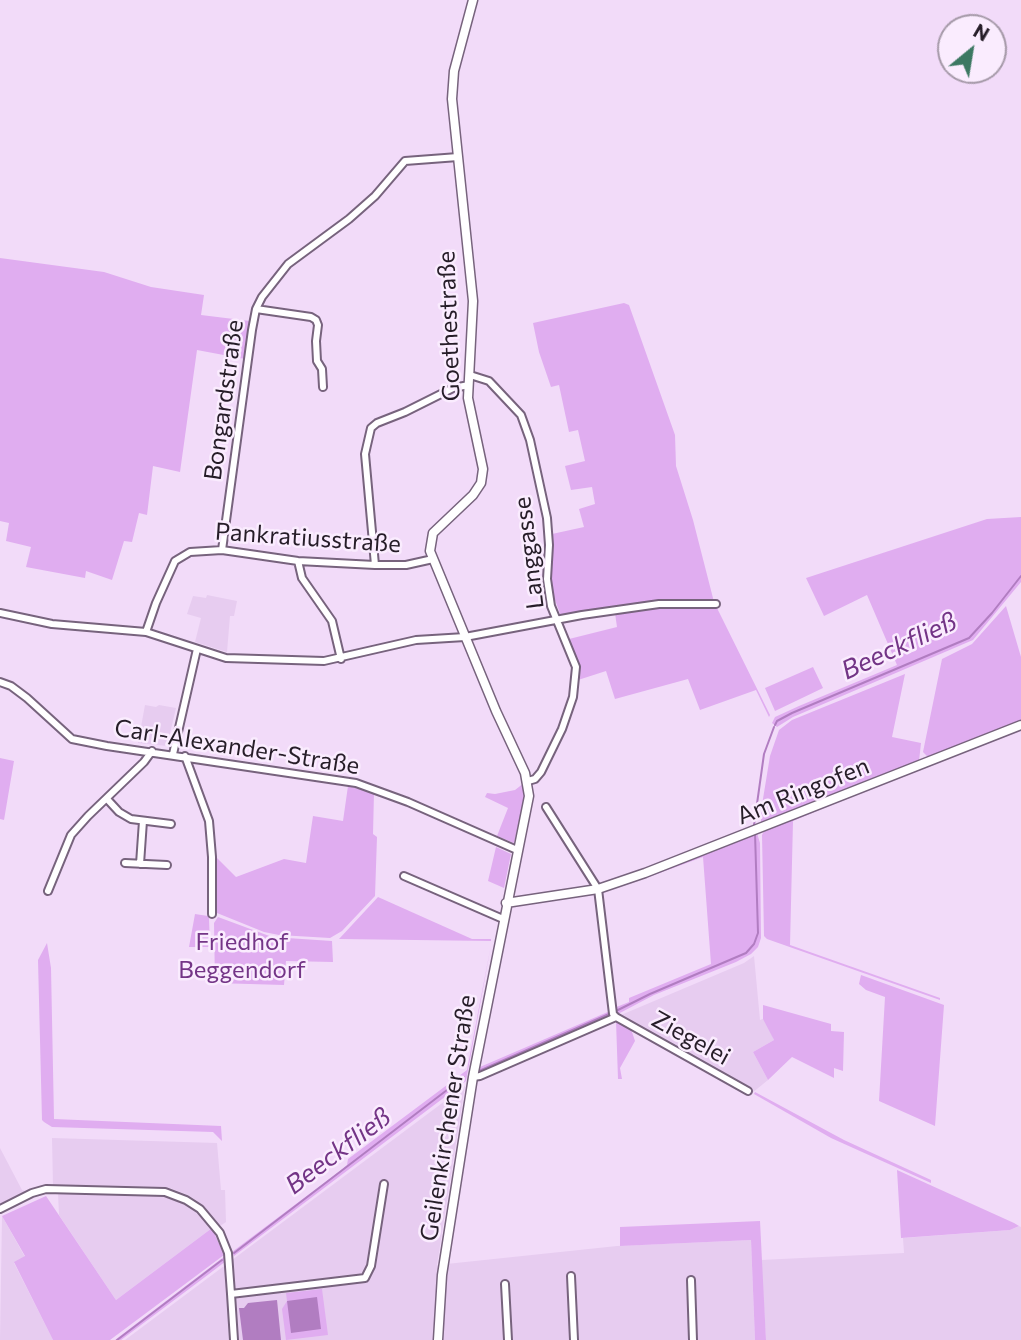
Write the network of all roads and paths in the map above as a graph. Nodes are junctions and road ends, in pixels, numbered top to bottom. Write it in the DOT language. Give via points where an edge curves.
graph roads {
  1 [pos="473,0"];
  2 [pos="458,157"];
  3 [pos="256,309"];
  4 [pos="470,374"];
  5 [pos="469,385"];
  6 [pos="323,387"];
  7 [pos="222,550"];
  8 [pos="433,559"];
  9 [pos="298,561"];
  10 [pos="375,565"];
  11 [pos="716,604"];
  12 [pos="0,613"];
  13 [pos="557,620"];
  14 [pos="146,632"];
  15 [pos="465,637"];
  16 [pos="197,649"];
  17 [pos="341,659"];
  18 [pos="0,682"];
  19 [pos="1021,725"];
  20 [pos="152,751"];
  21 [pos="173,754"];
  22 [pos="184,756"];
  23 [pos="528,781"];
  24 [pos="107,799"];
  25 [pos="546,807"];
  26 [pos="143,821"];
  27 [pos="171,824"];
  28 [pos="517,850"];
  29 [pos="125,863"];
  30 [pos="141,864"];
  31 [pos="167,865"];
  32 [pos="404,876"];
  33 [pos="598,889"];
  34 [pos="48,891"];
  35 [pos="506,903"];
  36 [pos="212,914"];
  37 [pos="503,919"];
  38 [pos="616,1017"];
  39 [pos="472,1077"];
  40 [pos="748,1091"];
  41 [pos="384,1184"];
  42 [pos="0,1209"];
  43 [pos="571,1276"];
  44 [pos="691,1280"];
  45 [pos="505,1284"];
  46 [pos="231,1294"];
  47 [pos="234,1340"];
  48 [pos="438,1340"];
  49 [pos="508,1340"];
  50 [pos="575,1340"];
  51 [pos="693,1340"];
  1 -- 2 [label="street, Goethestraße" via="452,87"];
  2 -- 3 [label="street, Bongardstraße" via="405,161 349,219 288,264"];
  2 -- 4 [label="street, Goethestraße" via="473,301"];
  3 -- 6 [label="street" via="316,320"];
  3 -- 7 [label="street, Bongardstraße"];
  4 -- 5 [label="street, Goethestraße"];
  4 -- 13 [label="street, Langgasse" via="489,381 521,415 530,440 547,518 547,579"];
  5 -- 8 [label="street, Goethestraße" via="482,478 473,495 433,533"];
  5 -- 10 [label="street" via="453,388 371,428 365,454"];
  7 -- 9 [label="street, Pankratiusstraße"];
  7 -- 14 [label="street, Pankratiusstraße" via="190,552 175,561"];
  8 -- 10 [label="street, Pankratiusstraße"];
  8 -- 15 [label="street"];
  9 -- 10 [label="street, Pankratiusstraße"];
  9 -- 17 [label="street" via="302,578 332,621"];
  11 -- 13 [label="street" via="659,604"];
  12 -- 14 [label="street" via="51,624"];
  13 -- 15 [label="street"];
  13 -- 23 [label="street, Langgasse" via="576,667 573,696 546,764"];
  14 -- 16 [label="street"];
  15 -- 17 [label="street" via="392,644"];
  15 -- 23 [label="street"];
  16 -- 17 [label="street" via="226,658"];
  16 -- 21 [label="street"];
  18 -- 20 [label="street, Carl-Alexander-Straße" via="27,698 72,739"];
  19 -- 33 [label="street, Am Ringofen"];
  20 -- 21 [label="street, Carl-Alexander-Straße"];
  20 -- 24 [label="street"];
  21 -- 22 [label="street, Carl-Alexander-Straße"];
  22 -- 28 [label="street, Carl-Alexander-Straße" via="356,783"];
  22 -- 36 [label="street" via="209,822"];
  23 -- 28 [label="street"];
  24 -- 26 [label="street" via="125,816"];
  24 -- 34 [label="street" via="71,835"];
  25 -- 33 [label="street"];
  26 -- 27 [label="street"];
  26 -- 30 [label="street"];
  28 -- 35 [label="street"];
  29 -- 30 [label="street"];
  30 -- 31 [label="street"];
  32 -- 37 [label="street"];
  33 -- 35 [label="street, Am Ringofen"];
  33 -- 38 [label="street" via="612,1014"];
  35 -- 37 [label="street, Geilenkirchener Straße"];
  37 -- 39 [label="street, Geilenkirchener Straße"];
  38 -- 39 [label="street"];
  38 -- 40 [label="street, Ziegelei"];
  39 -- 48 [label="street, Geilenkirchener Straße" via="442,1275"];
  41 -- 46 [label="street" via="371,1266 365,1278"];
  42 -- 46 [label="street" via="47,1189 176,1196 200,1209 220,1233 228,1253"];
  43 -- 50 [label="street"];
  44 -- 51 [label="street"];
  45 -- 49 [label="street"];
  46 -- 47 [label="street"];
}
